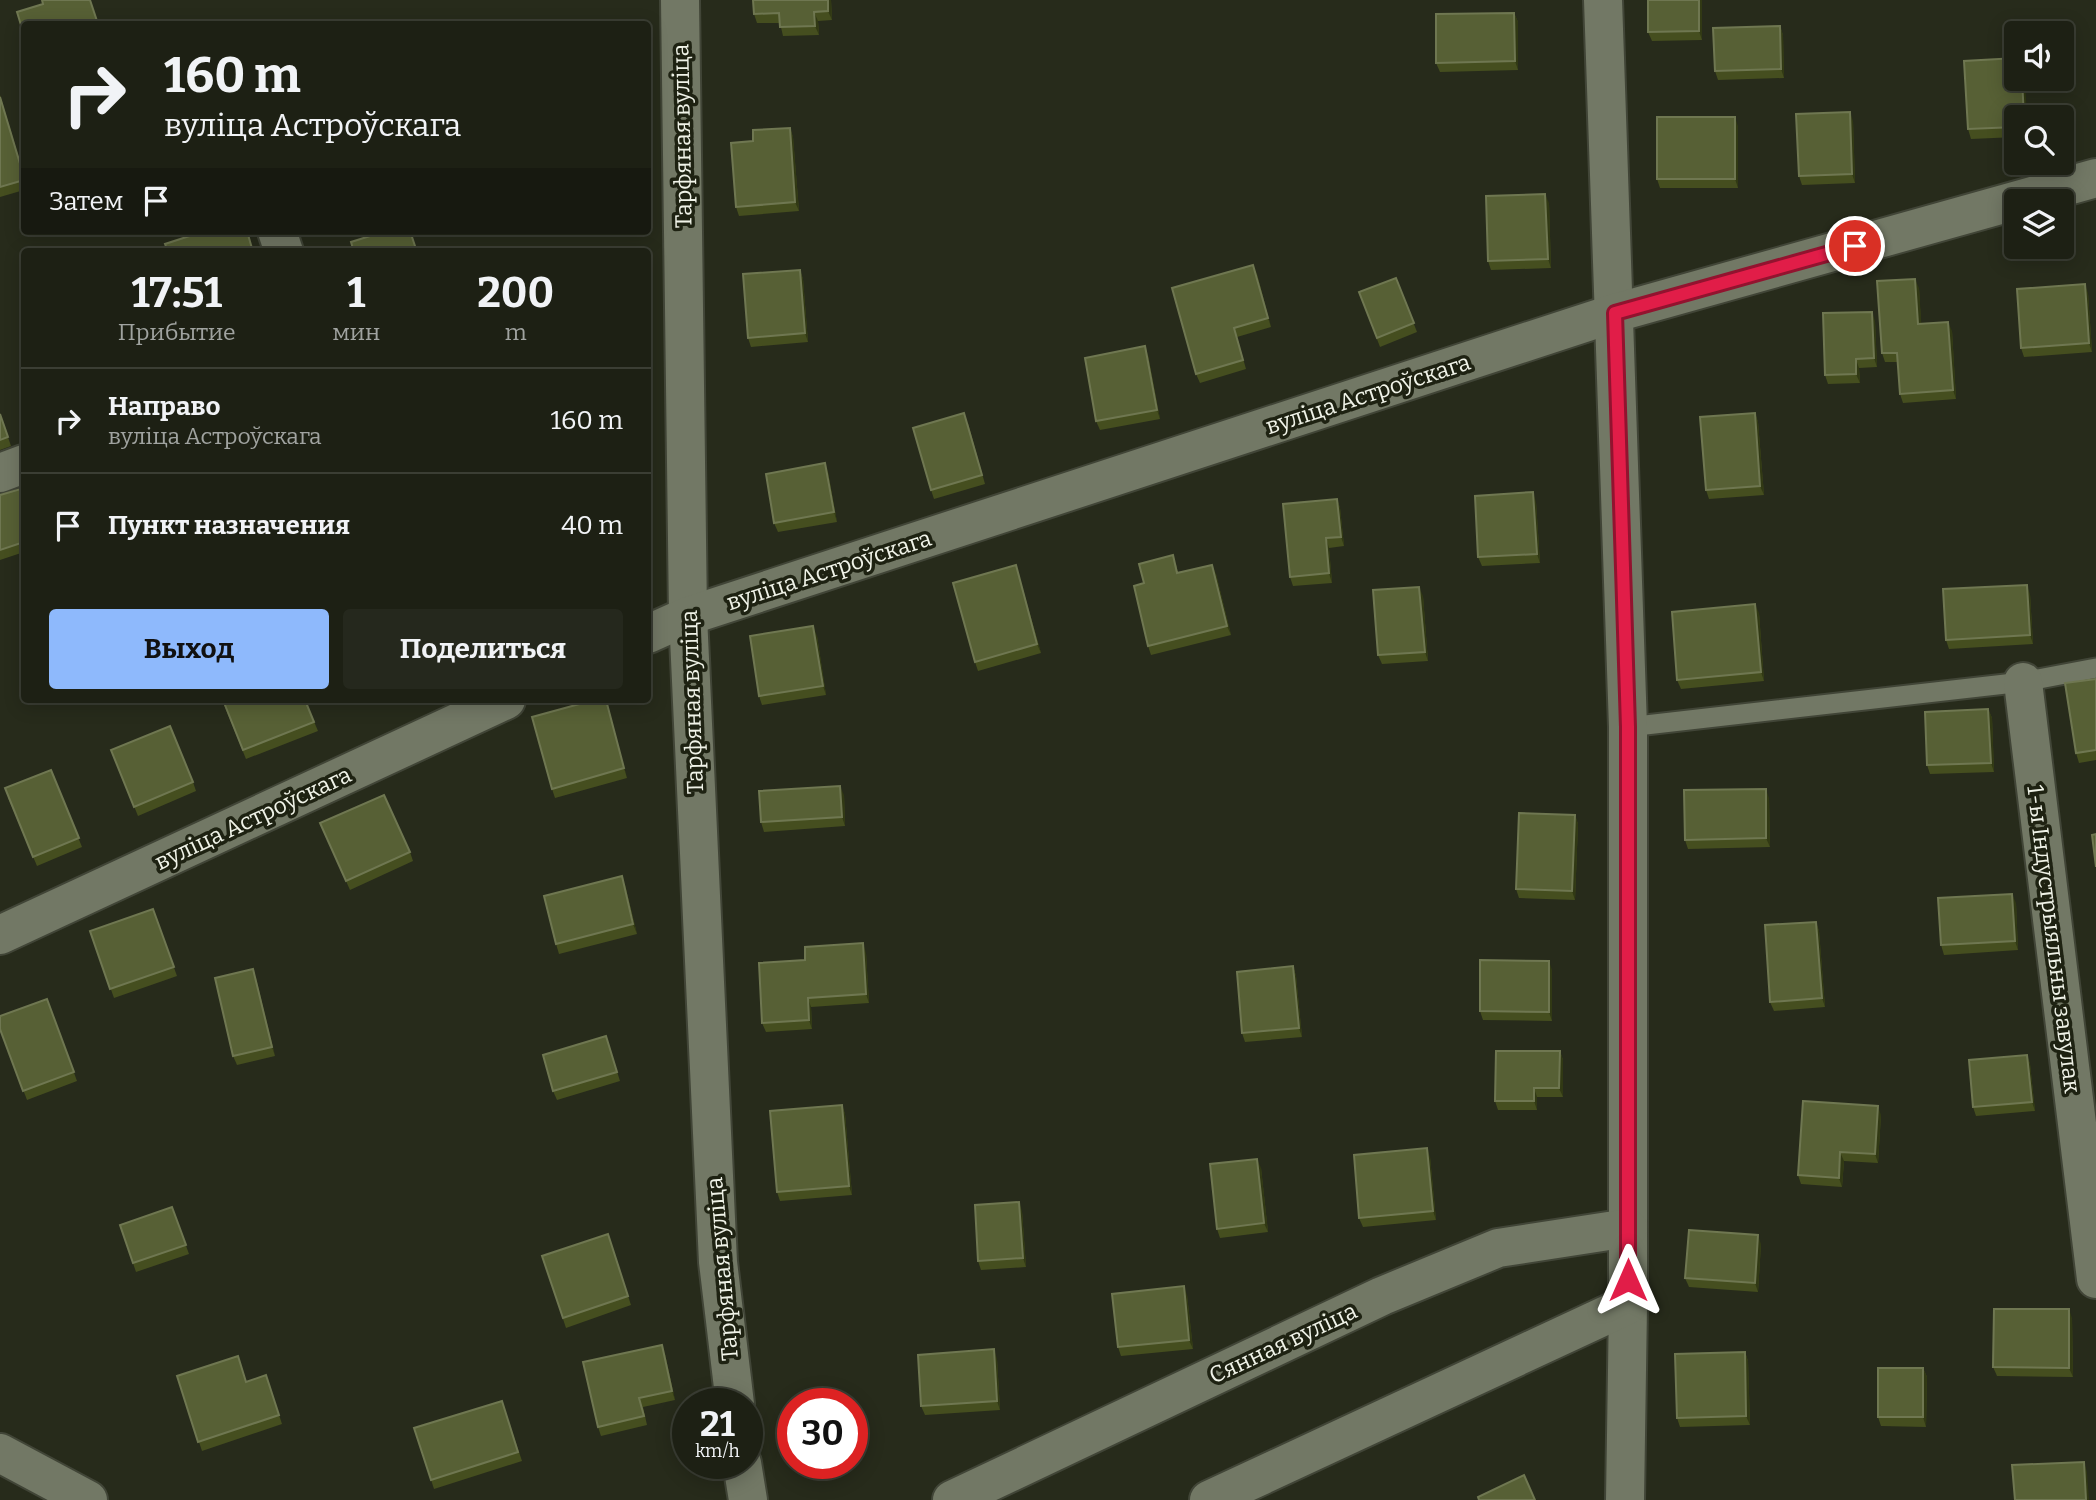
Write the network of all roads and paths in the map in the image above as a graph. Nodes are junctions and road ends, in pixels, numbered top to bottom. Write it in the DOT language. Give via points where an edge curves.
graph roads {
  1 [pos="680,0"];
  2 [pos="1603,0"];
  3 [pos="2096,178"];
  4 [pos="1615,313"];
  5 [pos="21,465"];
  6 [pos="0,473"];
  7 [pos="688,616"];
  8 [pos="651,633"];
  9 [pos="2096,668"];
  10 [pos="2023,682"];
  11 [pos="500,703"];
  12 [pos="1628,727"];
  13 [pos="0,935"];
  14 [pos="1628,1228"];
  15 [pos="2096,1279"];
  16 [pos="1628,1305"];
  17 [pos="733,1388"];
  18 [pos="0,1453"];
  19 [pos="745,1479"];
  20 [pos="88,1500"];
  21 [pos="748,1500"];
  22 [pos="952,1500"];
  23 [pos="1209,1500"];
  24 [pos="1625,1500"];
  1 -- 7 [label="street, Тарфяная вуліца"];
  2 -- 4 [label="street"];
  3 -- 4 [label="street, вуліца Астроўскага"];
  4 -- 7 [label="street, вуліца Астроўскага"];
  4 -- 12 [label="street"];
  5 -- 6 [label="street"];
  7 -- 8 [label="street, вуліца Астроўскага"];
  7 -- 17 [label="street, Тарфяная вуліца" via="718,1262"];
  9 -- 10 [label="lane"];
  10 -- 12 [label="lane"];
  10 -- 15 [label="street, 1-ы Індустрыяльны завулак"];
  11 -- 13 [label="street, вуліца Астроўскага"];
  12 -- 14 [label="street"];
  14 -- 16 [label="street"];
  14 -- 22 [label="street, Сянная вуліца" via="1498,1248 1382,1296"];
  16 -- 23 [label="street"];
  16 -- 24 [label="street"];
  18 -- 20 [label="street"];
  19 -- 21 [label="street"];
}
